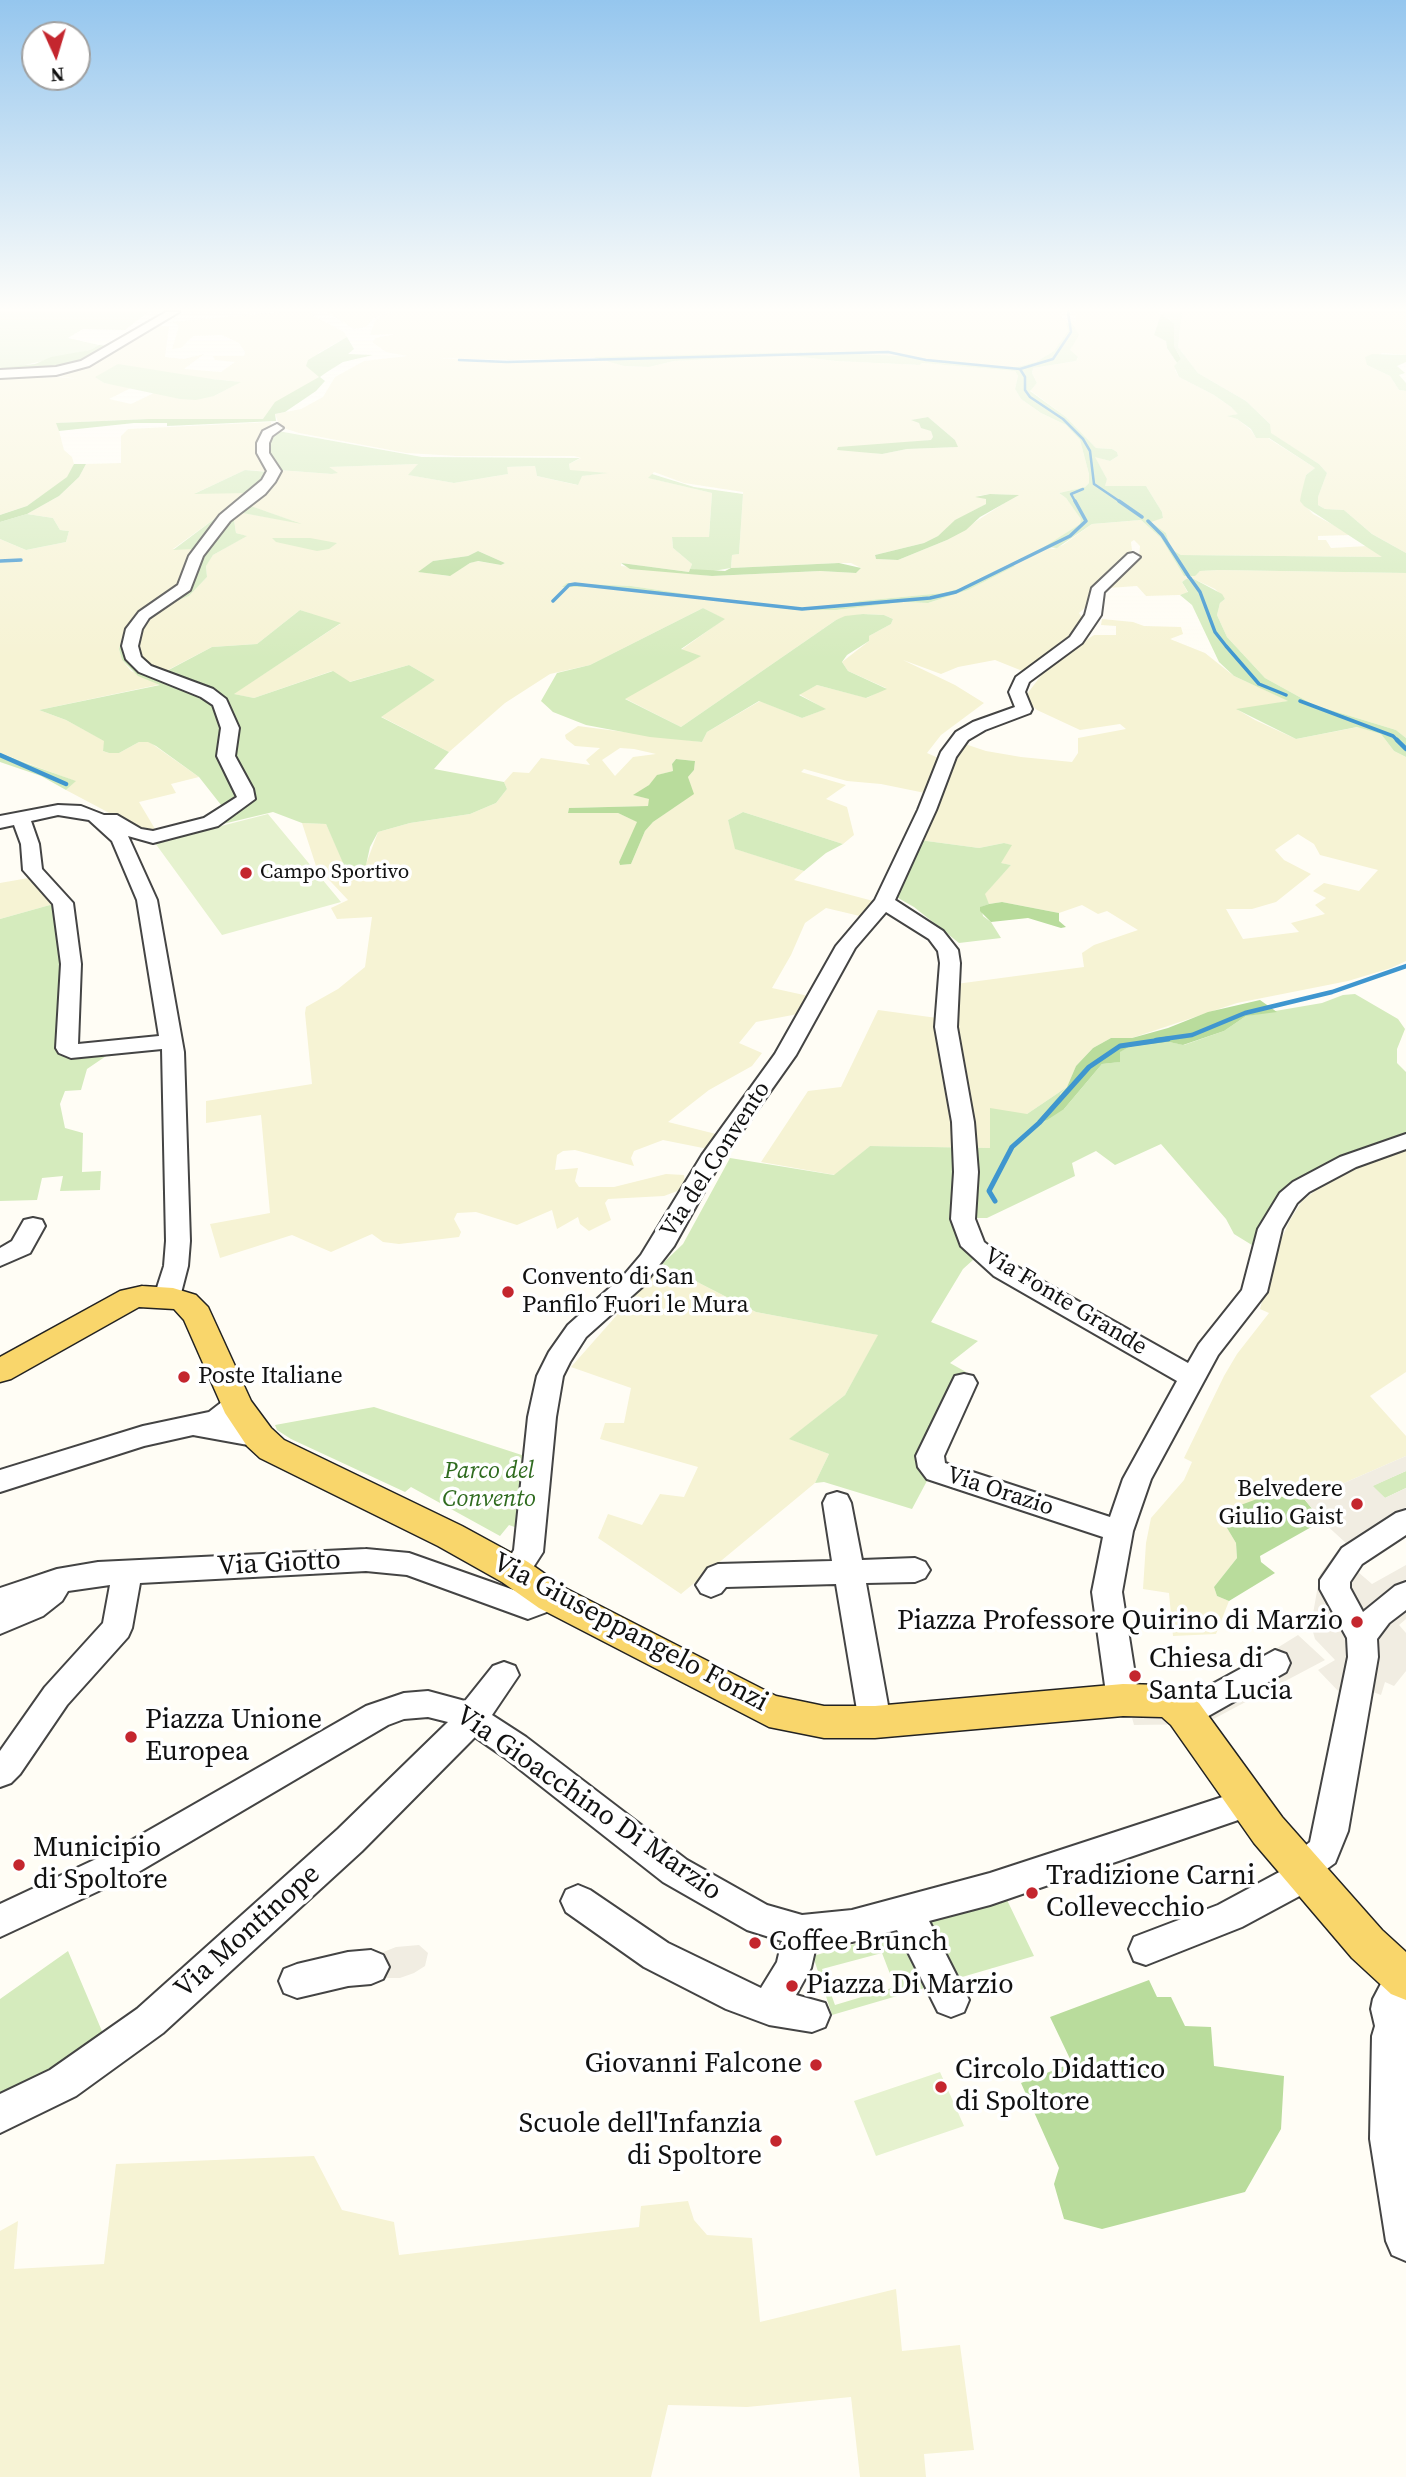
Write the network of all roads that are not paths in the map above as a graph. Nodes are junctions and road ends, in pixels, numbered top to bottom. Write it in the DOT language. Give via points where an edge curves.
graph roads {
  1 [pos="277,428"];
  2 [pos="1133,557"];
  3 [pos="94,817"];
  4 [pos="10,819"];
  5 [pos="884,902"];
  6 [pos="172,1041"];
  7 [pos="1406,1141"];
  8 [pos="33,1226"];
  9 [pos="0,1258"];
  10 [pos="167,1297"];
  11 [pos="0,1371"];
  12 [pos="1191,1377"];
  13 [pos="964,1383"];
  14 [pos="237,1405"];
  15 [pos="195,1426"];
  16 [pos="259,1437"];
  17 [pos="0,1481"];
  18 [pos="837,1503"];
  19 [pos="1406,1521"];
  20 [pos="1119,1531"];
  21 [pos="915,1570"];
  22 [pos="127,1571"];
  23 [pos="515,1572"];
  24 [pos="849,1572"];
  25 [pos="57,1581"];
  26 [pos="711,1585"];
  27 [pos="552,1598"];
  28 [pos="1398,1598"];
  29 [pos="0,1600"];
  30 [pos="0,1622"];
  31 [pos="1362,1637"];
  32 [pos="1275,1663"];
  33 [pos="504,1675"];
  34 [pos="1123,1700"];
  35 [pos="1185,1714"];
  36 [pos="470,1717"];
  37 [pos="875,1723"];
  38 [pos="2,1771"];
  39 [pos="1247,1804"];
  40 [pos="1305,1871"];
  41 [pos="578,1901"];
  42 [pos="906,1912"];
  43 [pos="0,1921"];
  44 [pos="802,1931"];
  45 [pos="1146,1949"];
  46 [pos="371,1967"];
  47 [pos="793,1968"];
  48 [pos="1406,1980"];
  49 [pos="297,1981"];
  50 [pos="1406,1989"];
  51 [pos="951,2000"];
  52 [pos="769,2008"];
  53 [pos="1400,2022"];
  54 [pos="0,2114"];
  55 [pos="1406,2241"];
  1 -- 3 [label="street" via="267,434 263,447 272,476 225,517 197,556 185,587 144,615 130,646 134,659 145,669 207,693 220,703 230,728 226,756 246,799 200,827 153,837 111,819"];
  2 -- 5 [label="street, Via del Convento" via="1097,591 1093,615 1076,640 1022,680 1017,692 1024,709 962,736 947,755"];
  3 -- 4 [label="street" via="58,810"];
  3 -- 6 [label="street" via="126,848 148,900"];
  4 -- 6 [label="street" via="30,844 33,870 63,903 71,964 67,1048 83,1051"];
  5 -- 12 [label="street, Via Fonte Grande" via="918,922 948,950 946,1027 963,1122 964,1226 973,1246 1003,1270"];
  5 -- 23 [label="street, Via del Convento" via="846,946 785,1055 710,1160 665,1240 633,1281 577,1331 558,1359 542,1417 528,1552"];
  6 -- 10 [label="street" via="178,1241"];
  7 -- 12 [label="street" via="1348,1162 1288,1198 1270,1229 1254,1292"];
  8 -- 9 [label="street" via="21,1247"];
  10 -- 11 [label="main road" via="131,1298"];
  10 -- 14 [label="main road, Via Giuseppangelo Fonzi" via="185,1302 197,1315"];
  12 -- 20 [label="street" via="1137,1479"];
  13 -- 20 [label="street, Via Orazio" via="930,1456 932,1468"];
  14 -- 15 [label="street" via="228,1414"];
  14 -- 16 [label="main road, Via Giuseppangelo Fonzi"];
  15 -- 16 [label="street"];
  15 -- 17 [label="street" via="143,1436"];
  16 -- 23 [label="main road, Via Giuseppangelo Fonzi" via="296,1462"];
  18 -- 24 [label="street"];
  19 -- 31 [label="street" via="1352,1556 1335,1580 1335,1589"];
  20 -- 34 [label="street" via="1107,1606"];
  21 -- 24 [label="street"];
  22 -- 25 [label="street, Via Giotto"];
  22 -- 27 [label="street, Via Giotto" via="366,1560 409,1564 528,1607"];
  22 -- 38 [label="street" via="117,1628 56,1696"];
  23 -- 27 [label="main road, Via Giuseppangelo Fonzi"];
  24 -- 26 [label="street" via="718,1576"];
  24 -- 37 [label="street"];
  25 -- 29 [label="street, Via Giotto"];
  25 -- 30 [label="street" via="52,1593 32,1608"];
  27 -- 37 [label="main road, Via Giuseppangelo Fonzi" via="769,1711 824,1722"];
  28 -- 31 [label="street" via="1378,1614"];
  31 -- 40 [label="street" via="1361,1674 1331,1831 1322,1852"];
  32 -- 35 [label="street"];
  33 -- 36 [label="street, Via Montinope"];
  34 -- 35 [label="main road, Via Giuseppangelo Fonzi" via="1162,1701"];
  34 -- 37 [label="main road, Via Giuseppangelo Fonzi"];
  35 -- 39 [label="main road"];
  36 -- 43 [label="street, Via Gioacchino Di Marzio" via="428,1704 377,1715 123,1863"];
  36 -- 44 [label="street, Via Gioacchino Di Marzio" via="675,1871 759,1919"];
  36 -- 54 [label="street, Via Montinope" via="350,1840 150,2021 63,2083"];
  39 -- 40 [label="main road"];
  39 -- 42 [label="street, Via Gioacchino Di Marzio"];
  40 -- 45 [label="street" via="1230,1916"];
  40 -- 48 [label="main road" via="1367,1944"];
  41 -- 52 [label="street" via="656,1955"];
  42 -- 44 [label="street, Via Gioacchino Di Marzio" via="852,1926"];
  42 -- 51 [label="street"];
  44 -- 47 [label="street"];
  46 -- 49 [label="street"];
  47 -- 52 [label="street"];
  47 -- 52 [label="street" via="812,2015"];
  50 -- 53 [label="street" via="1397,1990 1389,2009"];
  53 -- 55 [label="street" via="1390,2036 1389,2139"];
}
